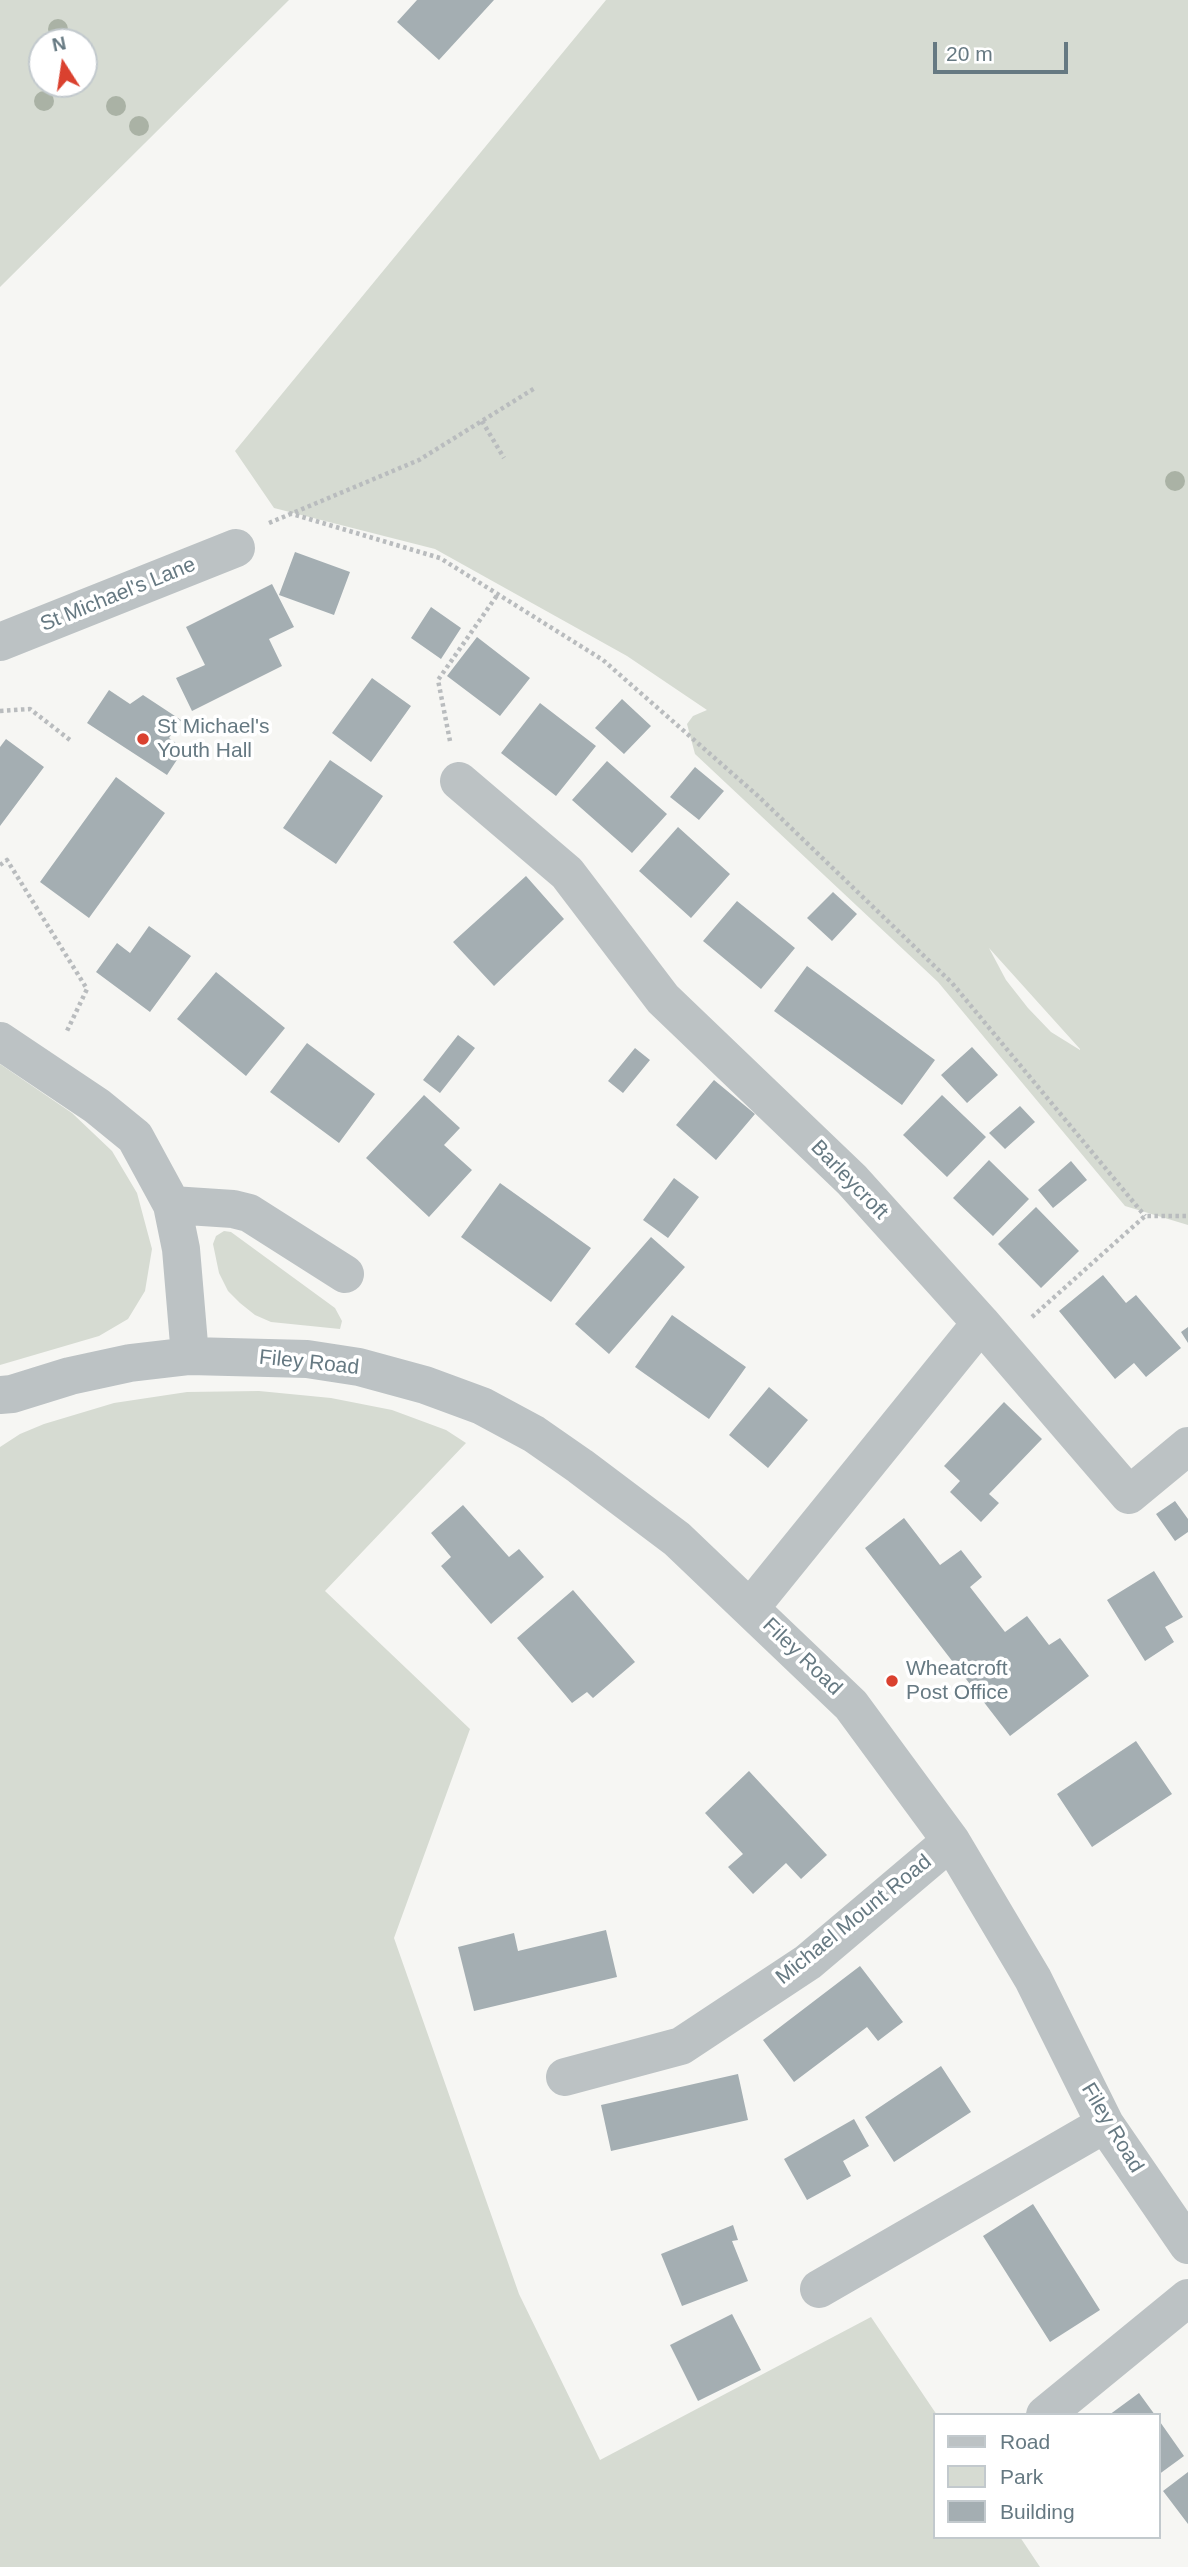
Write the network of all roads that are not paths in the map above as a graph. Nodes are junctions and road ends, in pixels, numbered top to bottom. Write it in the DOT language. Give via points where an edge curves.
graph roads {
  1 [pos="236,548"];
  2 [pos="0,642"];
  3 [pos="458,781"];
  4 [pos="0,1041"];
  5 [pos="172,1205"];
  6 [pos="345,1273"];
  7 [pos="991,1334"];
  8 [pos="190,1356"];
  9 [pos="4,1398"];
  10 [pos="1188,1446"];
  11 [pos="751,1607"];
  12 [pos="951,1841"];
  13 [pos="565,2077"];
  14 [pos="1105,2124"];
  15 [pos="1188,2245"];
  16 [pos="819,2289"];
  17 [pos="1188,2298"];
  18 [pos="1047,2413"];
  1 -- 2 [label="street, St Michael's Lane"];
  3 -- 7 [label="street, Barleycroft" via="566,873 663,999 852,1180"];
  4 -- 5 [label="street" via="135,1137"];
  5 -- 6 [label="street" via="249,1213"];
  5 -- 8 [label="street" via="181,1249"];
  7 -- 10 [label="street, Barleycroft" via="1129,1496"];
  7 -- 11 [label="street"];
  8 -- 9 [label="street, Filey Road" via="82,1373"];
  8 -- 11 [label="street, Filey Road" via="307,1359 359,1367 482,1406 534,1434 677,1539"];
  11 -- 12 [label="street, Filey Road" via="851,1705"];
  12 -- 13 [label="street, Michael Mount Road" via="808,1962 681,2046"];
  12 -- 14 [label="street, Filey Road" via="1033,1979"];
  14 -- 15 [label="street, Filey Road"];
  14 -- 16 [label="street"];
  17 -- 18 [label="street"];
}
